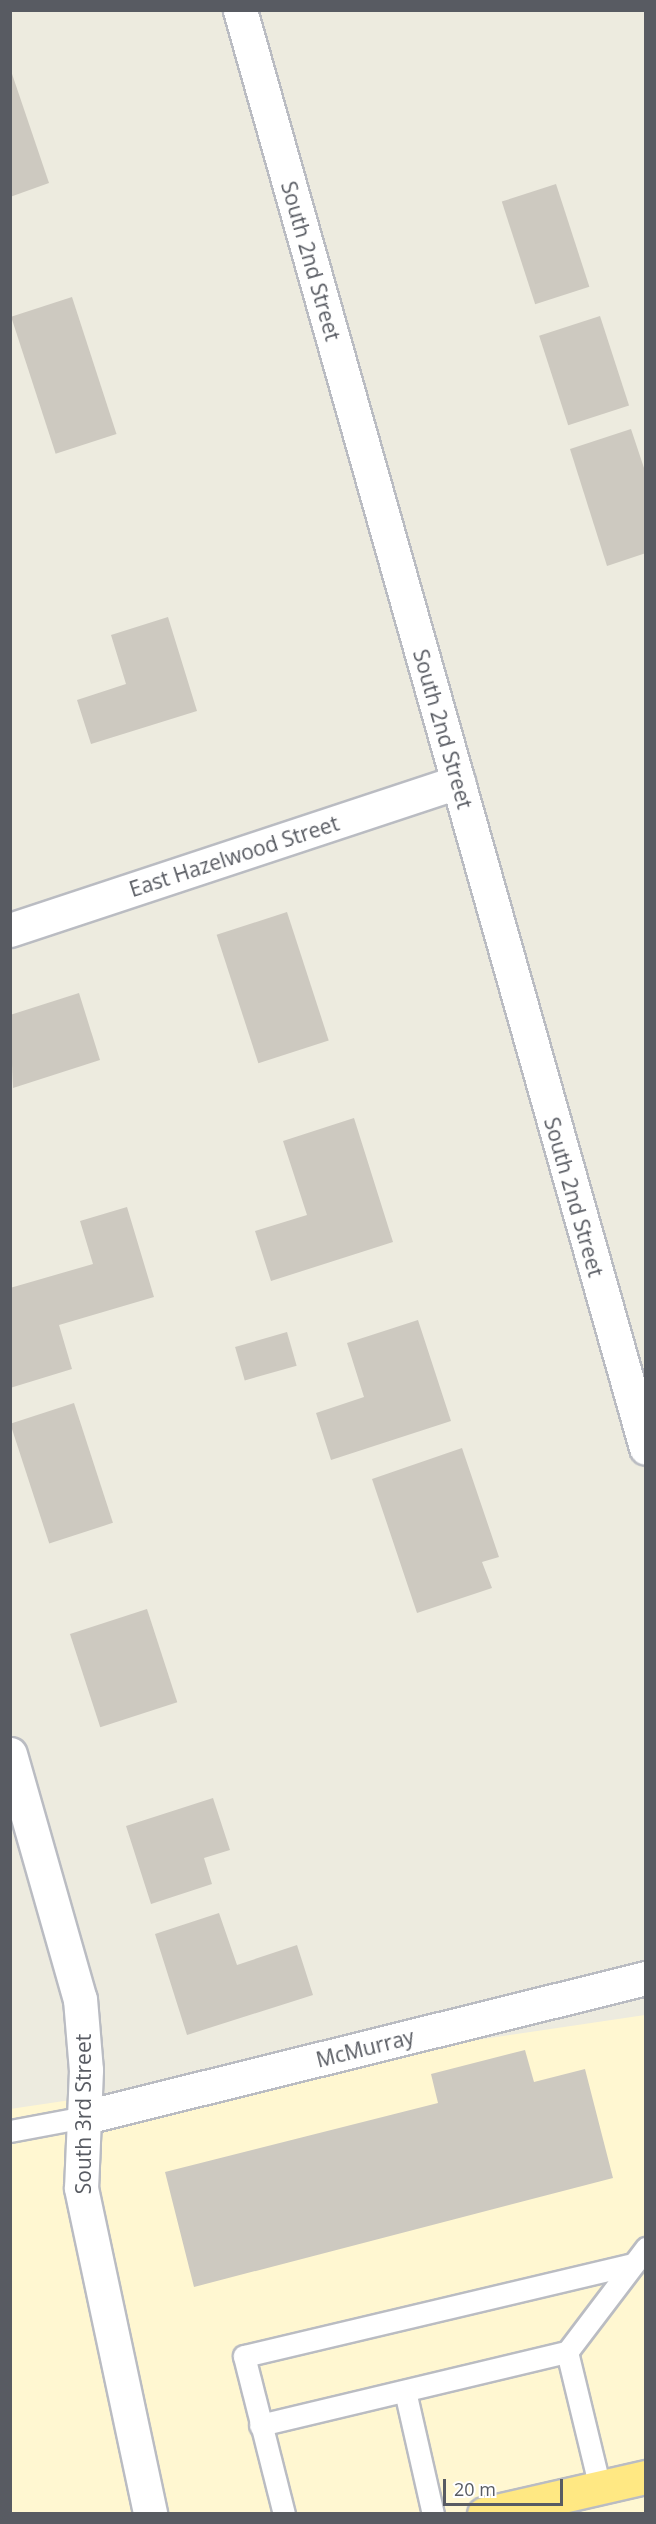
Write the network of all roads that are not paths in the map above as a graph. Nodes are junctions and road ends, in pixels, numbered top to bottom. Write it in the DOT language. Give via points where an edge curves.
graph roads {
  1 [pos="240,10"];
  2 [pos="458,782"];
  3 [pos="10,930"];
  4 [pos="639,1400"];
  5 [pos="645,1448"];
  6 [pos="10,1754"];
  7 [pos="645,1978"];
  8 [pos="84,2117"];
  9 [pos="10,2131"];
  10 [pos="639,2256"];
  11 [pos="567,2352"];
  12 [pos="405,2391"];
  13 [pos="260,2425"];
  14 [pos="645,2477"];
  15 [pos="600,2488"];
  16 [pos="150,2514"];
  17 [pos="284,2514"];
  18 [pos="433,2514"];
  19 [pos="484,2514"];
  1 -- 2 [label="street, South 2nd Street"];
  2 -- 3 [label="street, East Hazelwood Street"];
  2 -- 4 [label="street, South 2nd Street"];
  4 -- 5 [label="street, South 2nd Street"];
  6 -- 8 [label="street, South 3rd Street" via="80,1999 86,2046"];
  7 -- 8 [label="street, McMurray"];
  8 -- 9 [label="lane"];
  8 -- 16 [label="street, South 3rd Street" via="81,2188 85,2215"];
  10 -- 11 [label="lane"];
  10 -- 13 [label="lane" via="244,2356"];
  11 -- 12 [label="lane"];
  11 -- 15 [label="lane"];
  12 -- 13 [label="lane"];
  12 -- 18 [label="lane"];
  13 -- 17 [label="lane"];
  14 -- 15 [label="highway"];
  15 -- 19 [label="highway"];
}
